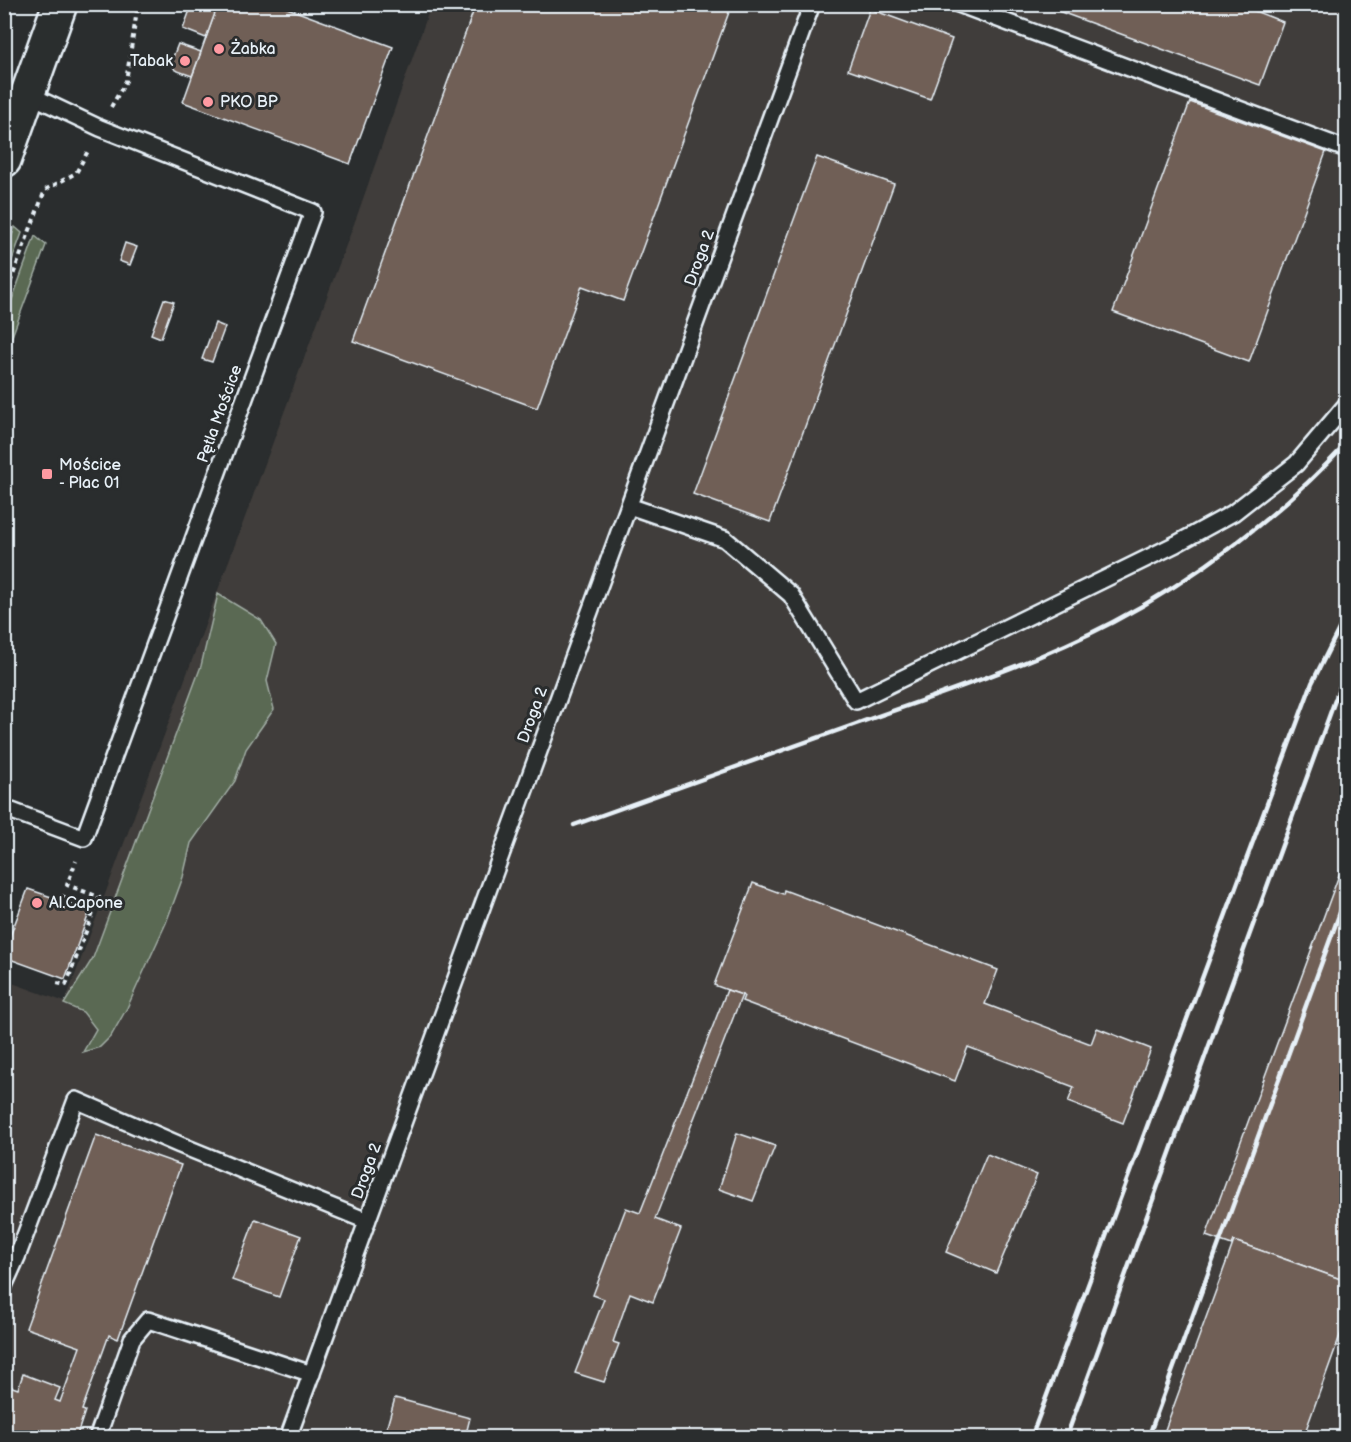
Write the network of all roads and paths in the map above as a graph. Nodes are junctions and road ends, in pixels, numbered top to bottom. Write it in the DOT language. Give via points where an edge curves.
graph roads {
  1 [pos="138,4"];
  2 [pos="812,4"];
  3 [pos="958,4"];
  4 [pos="54,6"];
  5 [pos="126,81"];
  6 [pos="28,94"];
  7 [pos="1347,149"];
  8 [pos="4,160"];
  9 [pos="76,173"];
  10 [pos="4,299"];
  11 [pos="1347,405"];
  12 [pos="629,506"];
  13 [pos="4,808"];
  14 [pos="84,838"];
  15 [pos="57,983"];
  16 [pos="368,1221"];
  17 [pos="4,1286"];
  18 [pos="312,1374"];
  19 [pos="97,1437"];
  20 [pos="288,1437"];
  1 -- 5 [label="path"];
  2 -- 12 [label="lane, Droga 2"];
  3 -- 7 [label="lane"];
  4 -- 6 [label="main road"];
  6 -- 8 [label="main road"];
  6 -- 14 [label="lane, Pętla Mościce" via="100,128 313,212"];
  9 -- 10 [label="path" via="45,190"];
  11 -- 12 [label="lane" via="1296,464 1233,513 856,701 791,595 725,540"];
  12 -- 16 [label="lane, Droga 2"];
  13 -- 14 [label="lane"];
  14 -- 15 [label="path" via="67,885 99,897 66,986"];
  16 -- 17 [label="lane" via="76,1100"];
  16 -- 18 [label="lane, Droga 2"];
  18 -- 19 [label="lane" via="148,1320 132,1339"];
  18 -- 20 [label="lane, Droga 2"];
}
